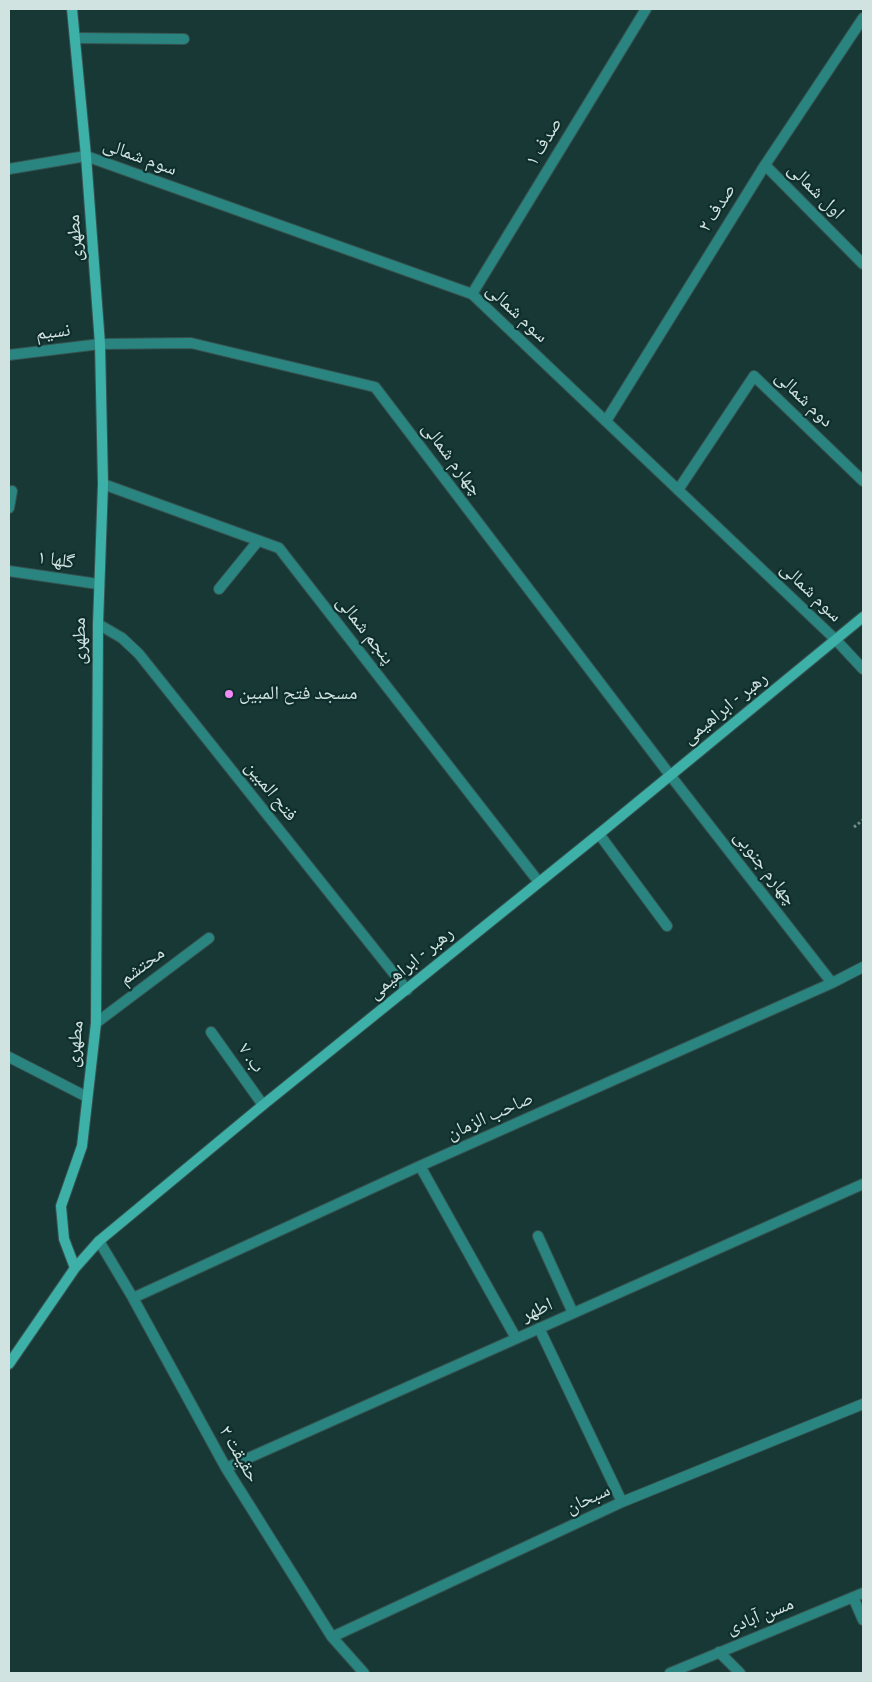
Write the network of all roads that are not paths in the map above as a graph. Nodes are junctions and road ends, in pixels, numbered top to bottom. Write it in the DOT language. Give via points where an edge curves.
graph roads {
  1 [pos="72,9"];
  2 [pos="646,9"];
  3 [pos="863,18"];
  4 [pos="75,38"];
  5 [pos="184,40"];
  6 [pos="86,156"];
  7 [pos="765,164"];
  8 [pos="9,169"];
  9 [pos="863,264"];
  10 [pos="472,294"];
  11 [pos="100,344"];
  12 [pos="9,355"];
  13 [pos="606,421"];
  14 [pos="863,481"];
  15 [pos="102,484"];
  16 [pos="678,490"];
  17 [pos="12,491"];
  18 [pos="9,508"];
  19 [pos="258,541"];
  20 [pos="9,571"];
  21 [pos="98,584"];
  22 [pos="219,589"];
  23 [pos="863,617"];
  24 [pos="98,624"];
  25 [pos="836,640"];
  26 [pos="863,669"];
  27 [pos="670,775"];
  28 [pos="598,834"];
  29 [pos="538,881"];
  30 [pos="667,926"];
  31 [pos="209,938"];
  32 [pos="863,967"];
  33 [pos="832,983"];
  34 [pos="407,990"];
  35 [pos="96,1023"];
  36 [pos="211,1032"];
  37 [pos="9,1057"];
  38 [pos="87,1097"];
  39 [pos="263,1105"];
  40 [pos="420,1166"];
  41 [pos="863,1184"];
  42 [pos="538,1236"];
  43 [pos="99,1241"];
  44 [pos="75,1268"];
  45 [pos="133,1298"];
  46 [pos="573,1313"];
  47 [pos="539,1328"];
  48 [pos="516,1338"];
  49 [pos="9,1364"];
  50 [pos="863,1404"];
  51 [pos="226,1468"];
  52 [pos="622,1502"];
  53 [pos="863,1593"];
  54 [pos="853,1597"];
  55 [pos="863,1620"];
  56 [pos="332,1637"];
  57 [pos="719,1652"];
  58 [pos="364,1673"];
  59 [pos="670,1673"];
  60 [pos="740,1673"];
  1 -- 4 [label="street, مطهری"];
  2 -- 10 [label="street, صدف ۱"];
  3 -- 7 [label="street, صدف ۲"];
  4 -- 5 [label="street"];
  4 -- 6 [label="street, مطهری"];
  6 -- 8 [label="street"];
  6 -- 10 [label="street, سوم شمالی"];
  6 -- 11 [label="street, مطهری"];
  7 -- 9 [label="street, اول شمالی"];
  7 -- 13 [label="street, صدف ۲"];
  10 -- 13 [label="street, سوم شمالی"];
  11 -- 12 [label="street, نسیم"];
  11 -- 15 [label="street, مطهری"];
  11 -- 27 [label="street, چهارم شمالی" via="191,342 375,387"];
  13 -- 16 [label="street, سوم شمالی"];
  14 -- 16 [label="street, دوم شمالی" via="754,376"];
  15 -- 19 [label="street, پنجم شمالی"];
  15 -- 21 [label="street, مطهری"];
  16 -- 25 [label="street, سوم شمالی"];
  17 -- 18 [label="street"];
  19 -- 22 [label="street"];
  19 -- 29 [label="street, پنجم شمالی" via="279,548"];
  20 -- 21 [label="street, گلها ۱"];
  21 -- 24 [label="street, مطهری"];
  23 -- 25 [label="street, رهبر - ابراهیمی"];
  24 -- 34 [label="street, فتح المبین" via="122,638 139,654"];
  24 -- 35 [label="street, مطهری"];
  25 -- 26 [label="street, سوم شمالی"];
  25 -- 27 [label="street, رهبر - ابراهیمی"];
  27 -- 28 [label="street, رهبر - ابراهیمی"];
  27 -- 33 [label="street, چهارم جنوبی"];
  28 -- 29 [label="street, رهبر - ابراهیمی"];
  28 -- 30 [label="street"];
  29 -- 34 [label="street, رهبر - ابراهیمی"];
  31 -- 35 [label="street, محتشم"];
  32 -- 33 [label="street, صاحب الزمان"];
  33 -- 40 [label="street, صاحب الزمان"];
  34 -- 39 [label="street, رهبر - ابراهیمی"];
  35 -- 38 [label="street, مطهری"];
  36 -- 39 [label="street, ب. ۷"];
  37 -- 38 [label="street"];
  38 -- 44 [label="street, مطهری" via="82,1146 61,1206 64,1238"];
  39 -- 43 [label="street, رهبر - ابراهیمی"];
  40 -- 45 [label="street, صاحب الزمان"];
  40 -- 48 [label="street"];
  41 -- 46 [label="street, اطهر"];
  42 -- 46 [label="street"];
  43 -- 44 [label="street, رهبر - ابراهیمی"];
  43 -- 45 [label="street, حقیقت ۲"];
  44 -- 49 [label="street, رهبر - ابراهیمی"];
  45 -- 51 [label="street, حقیقت ۲"];
  46 -- 47 [label="street, اطهر"];
  47 -- 48 [label="street, اطهر"];
  47 -- 52 [label="street"];
  48 -- 51 [label="street, اطهر"];
  50 -- 52 [label="street, سبحان"];
  51 -- 56 [label="street, حقیقت ۲"];
  52 -- 56 [label="street, سبحان"];
  53 -- 54 [label="street, مسن آبادی"];
  54 -- 55 [label="street"];
  54 -- 57 [label="street, مسن آبادی"];
  56 -- 58 [label="street, حقیقت ۲"];
  57 -- 59 [label="street, مسن آبادی"];
  57 -- 60 [label="street"];
}
